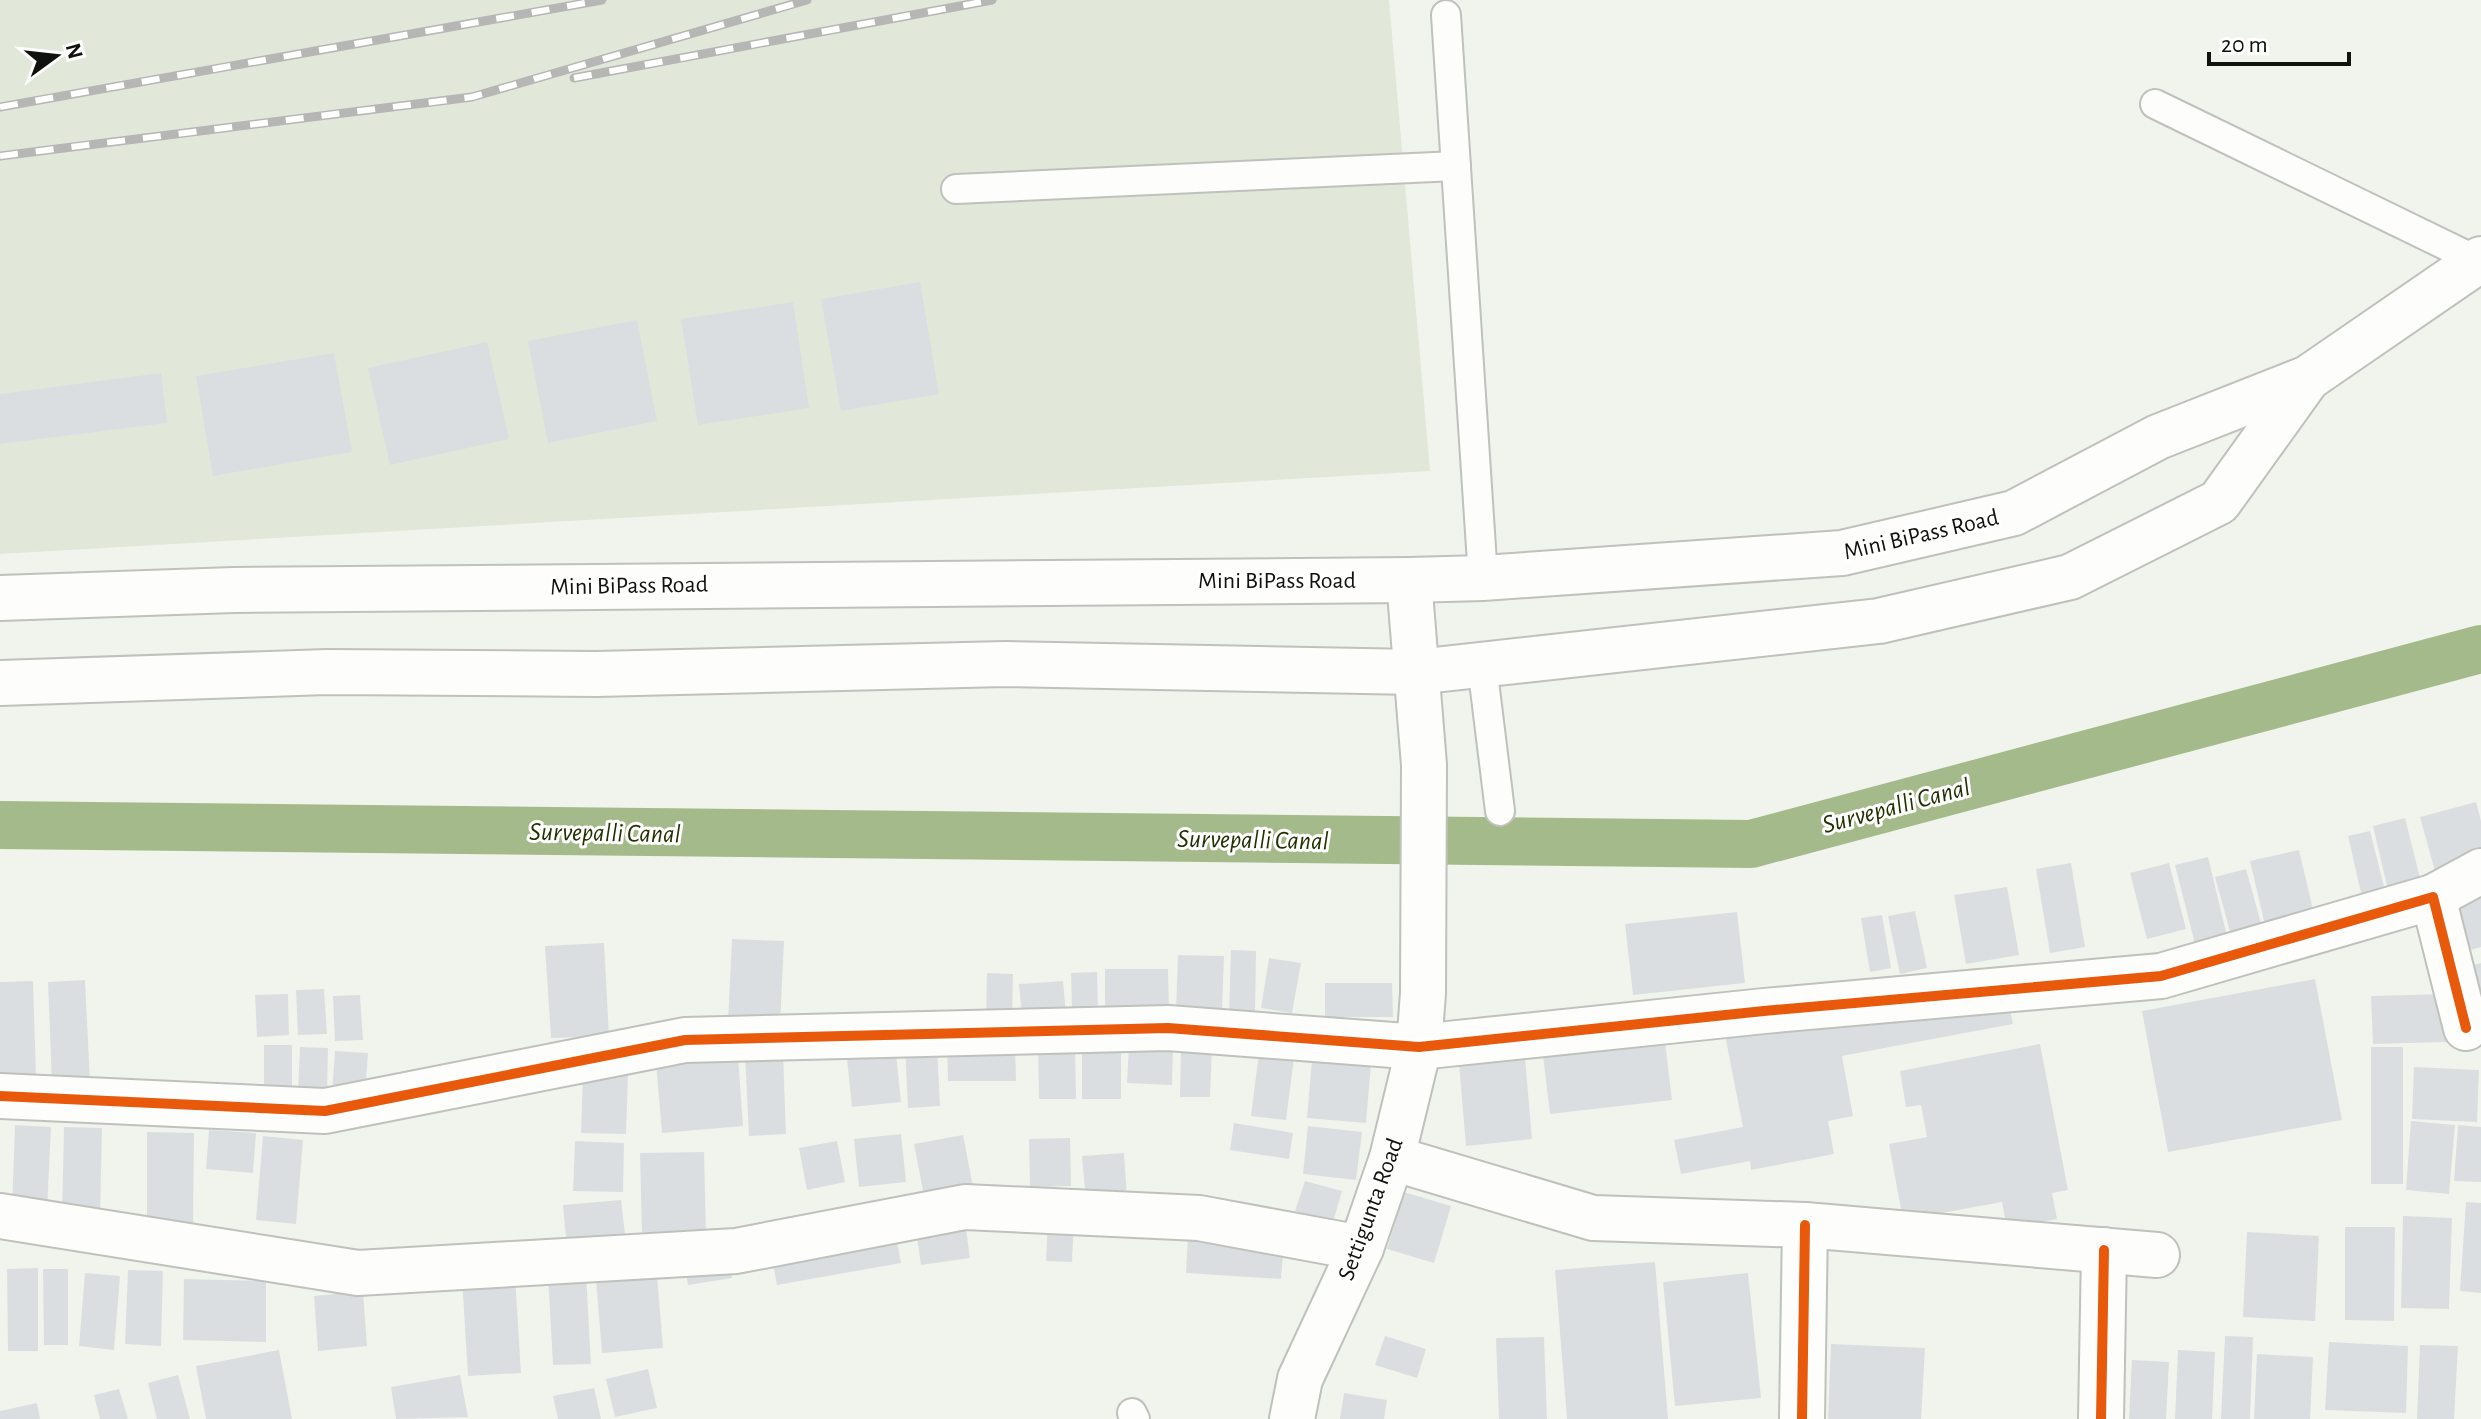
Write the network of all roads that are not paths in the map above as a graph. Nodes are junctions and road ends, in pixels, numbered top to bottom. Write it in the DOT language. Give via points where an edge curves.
graph roads {
  1 [pos="1446,15"];
  2 [pos="2155,104"];
  3 [pos="1456,166"];
  4 [pos="956,189"];
  5 [pos="2480,260"];
  6 [pos="2308,378"];
  7 [pos="1483,578"];
  8 [pos="1409,580"];
  9 [pos="0,598"];
  10 [pos="1482,665"];
  11 [pos="1416,672"];
  12 [pos="0,683"];
  13 [pos="1500,811"];
  14 [pos="2481,871"];
  15 [pos="2433,897"];
  16 [pos="2466,1028"];
  17 [pos="1419,1047"];
  18 [pos="0,1096"];
  19 [pos="1392,1158"];
  20 [pos="0,1216"];
  21 [pos="1805,1225"];
  22 [pos="1361,1248"];
  23 [pos="2104,1250"];
  24 [pos="2157,1255"];
  25 [pos="1292,1419"];
  26 [pos="1802,1419"];
  27 [pos="2101,1419"];
  1 -- 3 [label="lane"];
  2 -- 5 [label="lane"];
  3 -- 4 [label="lane"];
  3 -- 7 [label="lane"];
  5 -- 6 [label="street, Mini BiPass Road"];
  6 -- 7 [label="street, Mini BiPass Road" via="2158,437 2014,513 1842,553"];
  6 -- 10 [label="street" via="2219,502 2070,577 1879,621"];
  7 -- 8 [label="street, Mini BiPass Road"];
  8 -- 9 [label="street, Mini BiPass Road" via="774,583"];
  8 -- 11 [label="street, Settigunta Road"];
  10 -- 11 [label="street"];
  10 -- 13 [label="lane"];
  11 -- 12 [label="street" via="1005,664 596,674 327,672"];
  11 -- 17 [label="street, Settigunta Road" via="1424,765"];
  14 -- 15 [label="street"];
  15 -- 16 [label="street"];
  15 -- 17 [label="street" via="2161,976"];
  17 -- 18 [label="street" via="1168,1028 685,1040 325,1111"];
  17 -- 19 [label="street, Settigunta Road"];
  19 -- 21 [label="street" via="1593,1218"];
  19 -- 22 [label="street, Settigunta Road"];
  20 -- 22 [label="street" via="358,1273 736,1251 965,1207 1199,1218"];
  21 -- 23 [label="street"];
  21 -- 26 [label="street"];
  22 -- 25 [label="street, Settigunta Road" via="1300,1379"];
  23 -- 24 [label="street"];
  23 -- 27 [label="street"];
}
